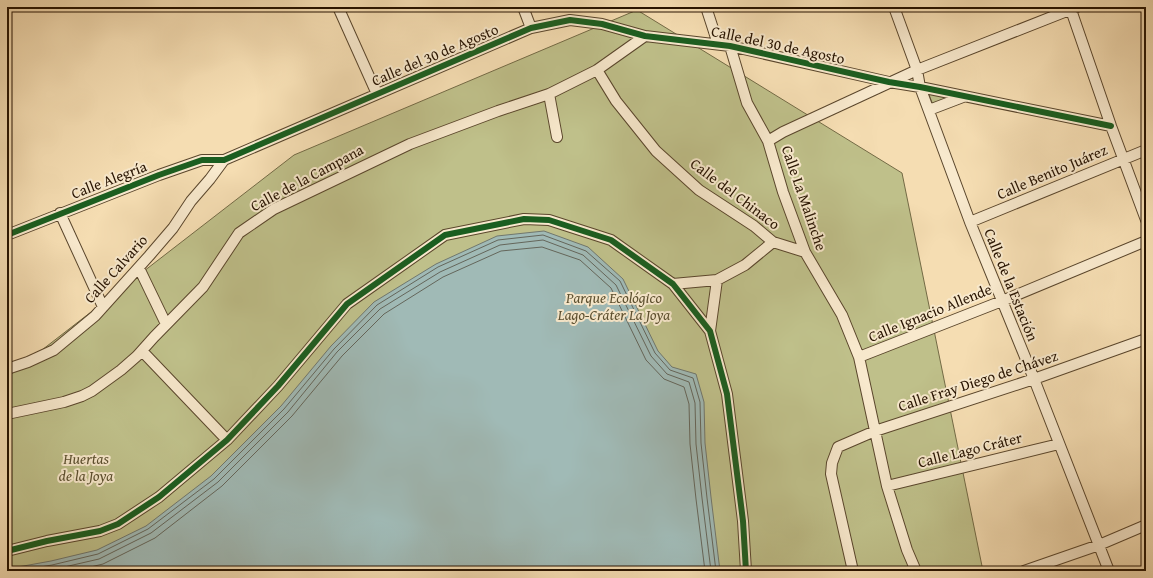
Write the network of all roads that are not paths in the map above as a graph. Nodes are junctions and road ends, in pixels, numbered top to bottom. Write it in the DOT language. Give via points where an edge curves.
graph roads {
  1 [pos="338,7"];
  2 [pos="523,7"];
  3 [pos="706,7"];
  4 [pos="894,7"];
  5 [pos="1073,8"];
  6 [pos="531,28"];
  7 [pos="645,36"];
  8 [pos="718,44"];
  9 [pos="730,46"];
  10 [pos="598,70"];
  11 [pos="917,70"];
  12 [pos="889,82"];
  13 [pos="920,87"];
  14 [pos="377,94"];
  15 [pos="549,94"];
  16 [pos="963,97"];
  17 [pos="929,110"];
  18 [pos="1111,126"];
  19 [pos="557,137"];
  20 [pos="768,141"];
  21 [pos="1146,150"];
  22 [pos="1123,158"];
  23 [pos="224,160"];
  24 [pos="60,214"];
  25 [pos="1146,220"];
  26 [pos="970,222"];
  27 [pos="7,235"];
  28 [pos="1146,241"];
  29 [pos="773,242"];
  30 [pos="805,252"];
  31 [pos="139,268"];
  32 [pos="718,280"];
  33 [pos="673,284"];
  34 [pos="1002,301"];
  35 [pos="103,307"];
  36 [pos="166,324"];
  37 [pos="710,331"];
  38 [pos="1146,339"];
  39 [pos="142,351"];
  40 [pos="859,357"];
  41 [pos="7,369"];
  42 [pos="1034,379"];
  43 [pos="7,414"];
  44 [pos="874,431"];
  45 [pos="227,440"];
  46 [pos="1059,444"];
  47 [pos="887,486"];
  48 [pos="1146,525"];
  49 [pos="1099,545"];
  50 [pos="7,551"];
  51 [pos="746,571"];
  52 [pos="853,571"];
  53 [pos="916,571"];
  54 [pos="1024,571"];
  55 [pos="1109,571"];
  1 -- 14 [label="street"];
  2 -- 6 [label="street"];
  3 -- 8 [label="street"];
  4 -- 11 [label="street, Calle de la Estación"];
  5 -- 11 [label="street"];
  5 -- 18 [label="street"];
  6 -- 7 [label="street, Calle del 30 de Agosto" via="570,20 602,24"];
  6 -- 14 [label="street, Calle del 30 de Agosto"];
  7 -- 8 [label="street, Calle del 30 de Agosto"];
  7 -- 10 [label="street, Calle de la Campana"];
  8 -- 9 [label="street, Calle del 30 de Agosto"];
  9 -- 12 [label="street, Calle del 30 de Agosto"];
  9 -- 20 [label="street, Calle La Malinche" via="747,103"];
  10 -- 15 [label="street, Calle de la Campana"];
  10 -- 29 [label="street, Calle del Chinaco" via="616,101 656,151 699,190 754,226"];
  11 -- 12 [label="street"];
  11 -- 13 [label="street, Calle de la Estación"];
  12 -- 13 [label="street, Calle del 30 de Agosto"];
  12 -- 20 [label="street"];
  13 -- 16 [label="street, Calle del 30 de Agosto"];
  13 -- 17 [label="street, Calle de la Estación"];
  14 -- 23 [label="street, Calle del 30 de Agosto"];
  15 -- 19 [label="street"];
  15 -- 36 [label="street, Calle de la Campana" via="498,110 410,144 274,210 239,233 203,287"];
  16 -- 17 [label="street"];
  16 -- 18 [label="street, Calle del 30 de Agosto"];
  17 -- 26 [label="street, Calle de la Estación"];
  18 -- 22 [label="street"];
  20 -- 30 [label="street, Calle La Malinche"];
  21 -- 22 [label="street, Calle Benito Juárez"];
  22 -- 25 [label="street"];
  22 -- 26 [label="street, Calle Benito Juárez"];
  23 -- 24 [label="street, Calle Alegría" via="202,160"];
  23 -- 31 [label="street, Calle Calvario"];
  24 -- 27 [label="street, Calle Alegría"];
  24 -- 35 [label="street"];
  26 -- 34 [label="street, Calle de la Estación"];
  28 -- 34 [label="street, Calle Ignacio Allende"];
  29 -- 30 [label="street, Calle del Chinaco"];
  29 -- 32 [label="street" via="745,265"];
  30 -- 40 [label="street, Calle La Malinche" via="842,315"];
  31 -- 35 [label="street, Calle Calvario"];
  31 -- 36 [label="street"];
  32 -- 33 [label="street"];
  32 -- 37 [label="street"];
  33 -- 37 [label="street"];
  33 -- 45 [label="street" via="611,240 549,220 524,219 446,235 347,304 278,386"];
  34 -- 40 [label="street, Calle Ignacio Allende"];
  34 -- 42 [label="street, Calle de la Estación"];
  35 -- 41 [label="street, Calle Calvario" via="54,350"];
  36 -- 39 [label="street, Calle de la Campana"];
  37 -- 51 [label="street" via="727,394 743,521"];
  38 -- 42 [label="street, Calle Fray Diego de Chávez"];
  39 -- 43 [label="street, Calle de la Campana" via="110,379 82,396"];
  39 -- 45 [label="street"];
  40 -- 44 [label="street, Calle La Malinche"];
  42 -- 44 [label="street, Calle Fray Diego de Chávez"];
  42 -- 46 [label="street, Calle de la Estación"];
  44 -- 47 [label="street, Calle La Malinche"];
  44 -- 52 [label="street, Calle Fray Diego de Chávez" via="838,447 830,474"];
  45 -- 50 [label="street" via="159,497 118,524 100,531"];
  46 -- 47 [label="street, Calle Lago Cráter"];
  46 -- 49 [label="street, Calle de la Estación"];
  47 -- 53 [label="street, Calle La Malinche"];
  48 -- 49 [label="street"];
  49 -- 54 [label="street"];
  49 -- 55 [label="street, Calle de la Estación"];
}
